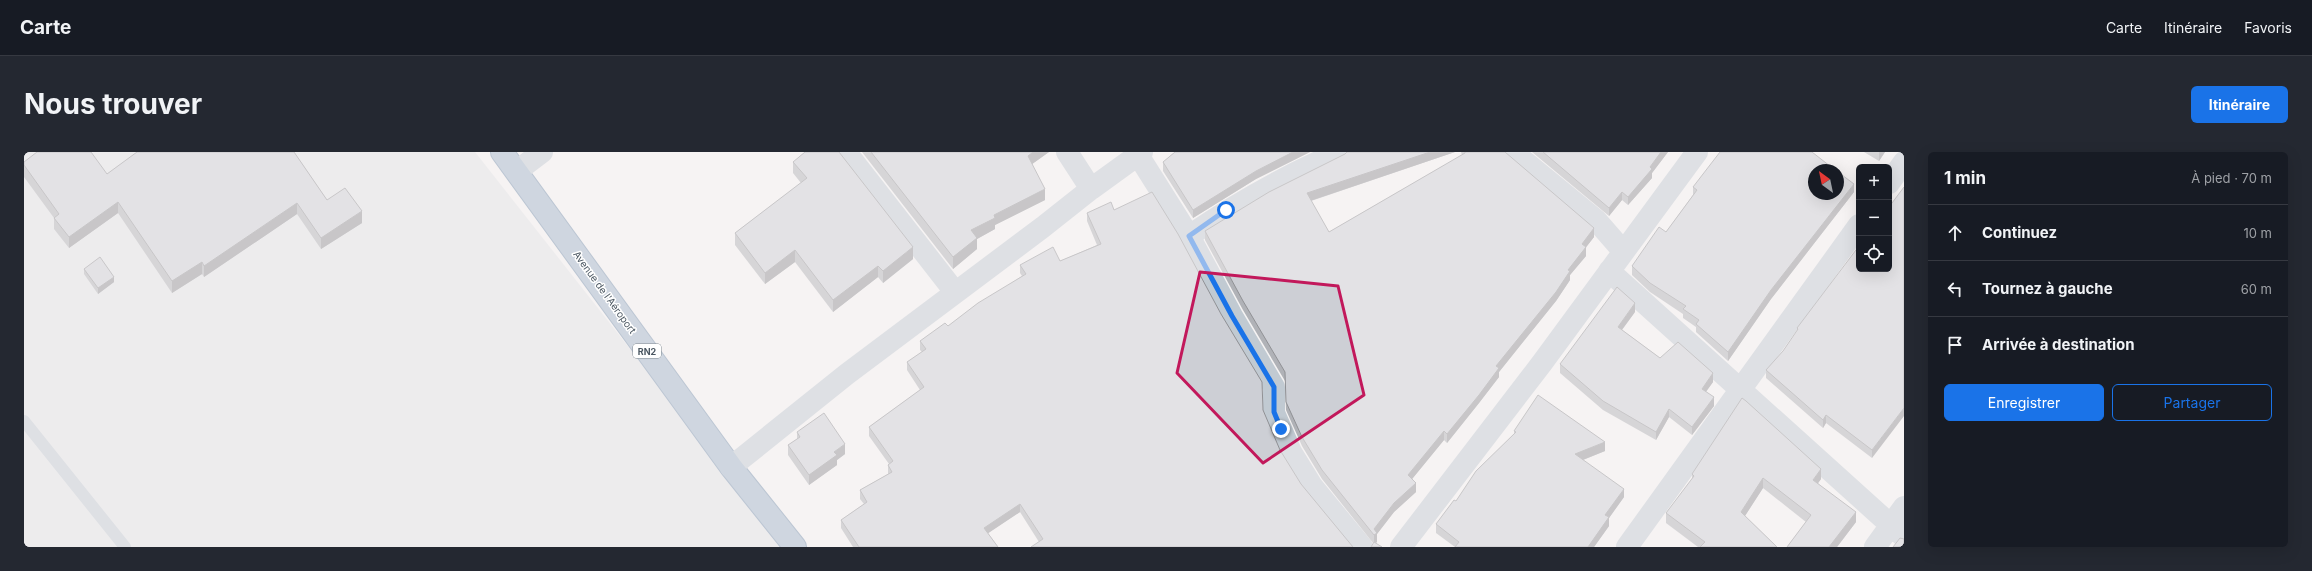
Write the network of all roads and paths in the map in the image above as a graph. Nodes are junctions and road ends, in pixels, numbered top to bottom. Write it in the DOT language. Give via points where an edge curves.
graph roads {
  1 [pos="502,152"];
  2 [pos="542,152"];
  3 [pos="846,152"];
  4 [pos="1067,152"];
  5 [pos="1340,152"];
  6 [pos="1513,152"];
  7 [pos="1697,152"];
  8 [pos="1140,154"];
  9 [pos="1904,162"];
  10 [pos="517,171"];
  11 [pos="1892,179"];
  12 [pos="1091,189"];
  13 [pos="1856,228"];
  14 [pos="1189,236"];
  15 [pos="1623,251"];
  16 [pos="1609,271"];
  17 [pos="955,292"];
  18 [pos="1740,389"];
  19 [pos="24,421"];
  20 [pos="731,467"];
  21 [pos="1904,507"];
  22 [pos="1897,532"];
  23 [pos="125,547"];
  24 [pos="795,547"];
  25 [pos="1362,547"];
  26 [pos="1401,547"];
  27 [pos="1627,547"];
  28 [pos="1875,547"];
  1 -- 10 [label="highway, Avenue de l'Aéroport / RN2"];
  2 -- 10 [label="street"];
  3 -- 17 [label="street"];
  4 -- 12 [label="street"];
  5 -- 14 [label="street" via="1226,210"];
  6 -- 15 [label="street" via="1596,220"];
  7 -- 15 [label="street"];
  8 -- 12 [label="street"];
  8 -- 14 [label="street"];
  9 -- 11 [label="street"];
  10 -- 20 [label="highway, Avenue de l'Aéroport / RN2"];
  12 -- 17 [label="street"];
  13 -- 18 [label="street"];
  14 -- 25 [label="street" via="1274,387 1274,412 1291,452 1312,486"];
  15 -- 16 [label="street"];
  16 -- 18 [label="street"];
  16 -- 26 [label="street"];
  17 -- 20 [label="street"];
  18 -- 22 [label="street"];
  18 -- 27 [label="street"];
  19 -- 23 [label="lane"];
  20 -- 24 [label="highway, Avenue de l'Aéroport / RN2"];
  21 -- 22 [label="street"];
  22 -- 28 [label="street"];
}
